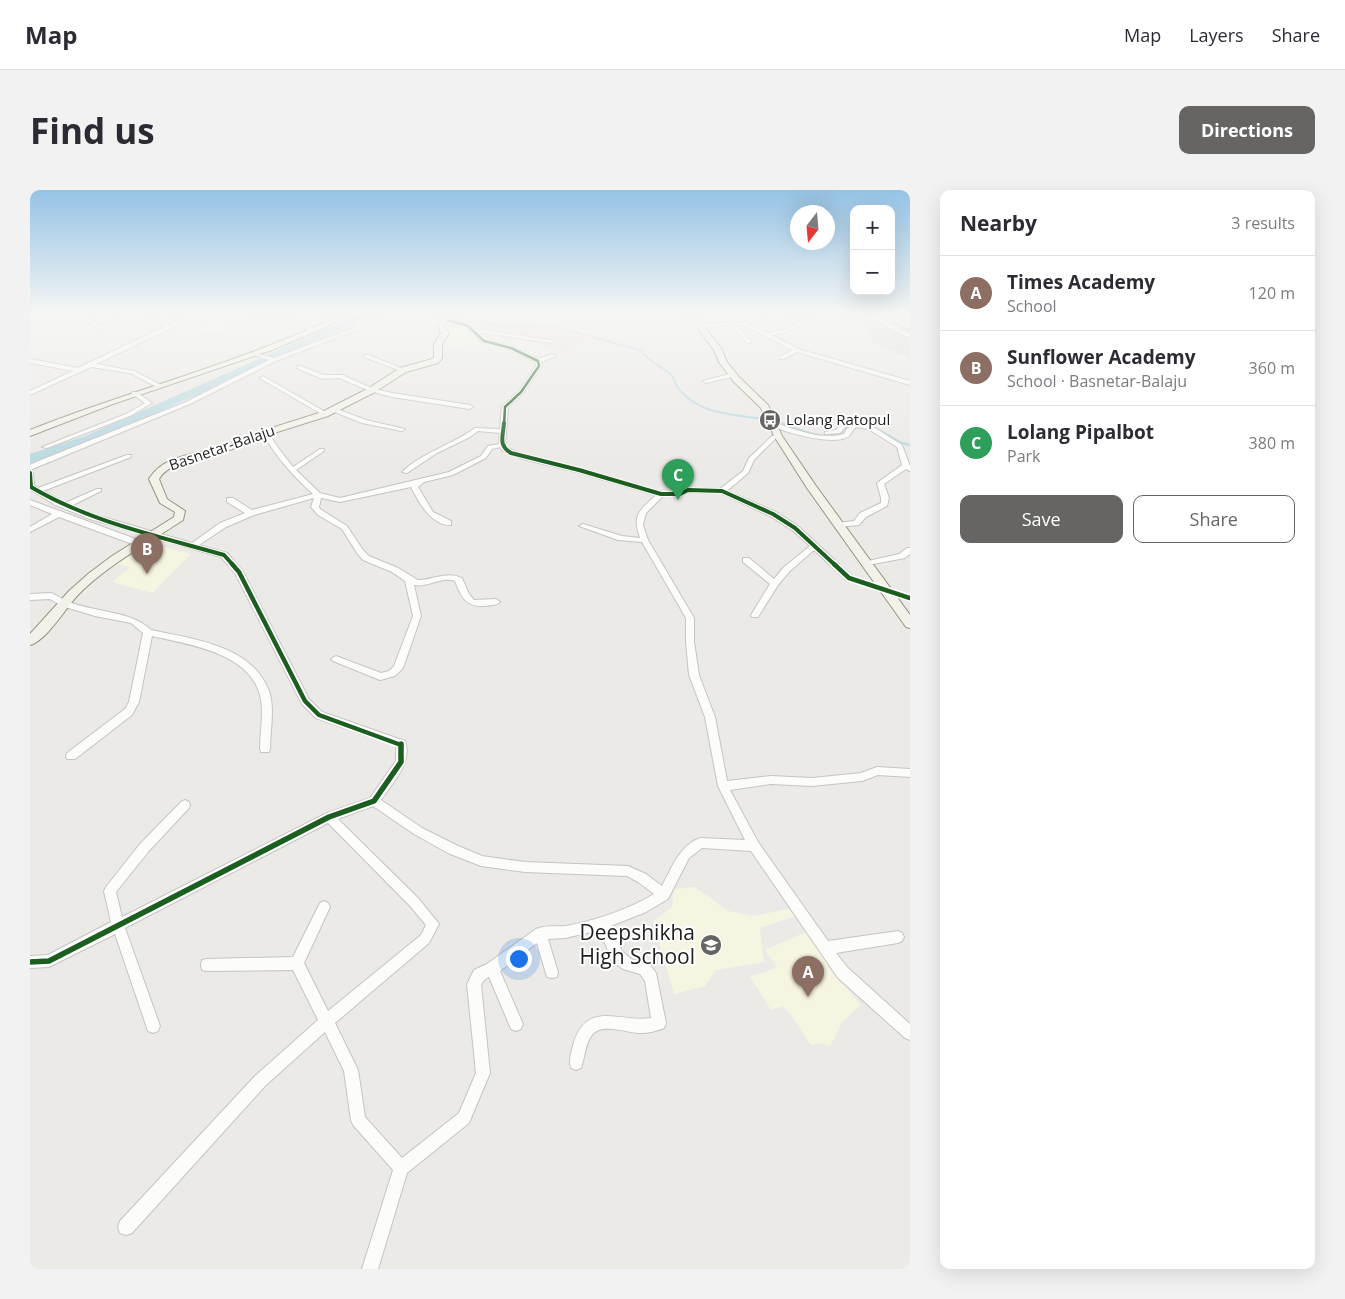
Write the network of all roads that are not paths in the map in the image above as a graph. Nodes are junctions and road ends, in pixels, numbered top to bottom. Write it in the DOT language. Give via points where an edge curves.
graph roads {
  1 [pos="48,364"];
  2 [pos="225,364"];
  3 [pos="264,364"];
  4 [pos="388,364"];
  5 [pos="423,364"];
  6 [pos="539,364"];
  7 [pos="725,364"];
  8 [pos="846,364"];
  9 [pos="90,365"];
  10 [pos="299,367"];
  11 [pos="79,370"];
  12 [pos="403,370"];
  13 [pos="733,375"];
  14 [pos="262,378"];
  15 [pos="706,381"];
  16 [pos="910,383"];
  17 [pos="159,386"];
  18 [pos="372,390"];
  19 [pos="30,393"];
  20 [pos="134,393"];
  21 [pos="470,407"];
  22 [pos="329,412"];
  23 [pos="770,420"];
  24 [pos="402,429"];
  25 [pos="504,431"];
  26 [pos="265,432"];
  27 [pos="30,433"];
  28 [pos="778,436"];
  29 [pos="502,445"];
  30 [pos="906,445"];
  31 [pos="45,447"];
  32 [pos="322,450"];
  33 [pos="129,456"];
  34 [pos="30,468"];
  35 [pos="908,468"];
  36 [pos="292,470"];
  37 [pos="405,472"];
  38 [pos="30,473"];
  39 [pos="418,483"];
  40 [pos="99,490"];
  41 [pos="37,491"];
  42 [pos="722,491"];
  43 [pos="662,494"];
  44 [pos="318,495"];
  45 [pos="230,500"];
  46 [pos="30,502"];
  47 [pos="61,505"];
  48 [pos="48,509"];
  49 [pos="251,513"];
  50 [pos="58,514"];
  51 [pos="448,522"];
  52 [pos="839,525"];
  53 [pos="583,526"];
  54 [pos="30,530"];
  55 [pos="152,535"];
  56 [pos="644,540"];
  57 [pos="138,543"];
  58 [pos="194,545"];
  59 [pos="814,545"];
  60 [pos="910,550"];
  61 [pos="746,560"];
  62 [pos="868,563"];
  63 [pos="409,580"];
  64 [pos="775,583"];
  65 [pos="886,589"];
  66 [pos="30,597"];
  67 [pos="910,598"];
  68 [pos="496,602"];
  69 [pos="65,604"];
  70 [pos="755,615"];
  71 [pos="910,624"];
  72 [pos="148,632"];
  73 [pos="30,641"];
  74 [pos="336,659"];
  75 [pos="265,749"];
  76 [pos="71,756"];
  77 [pos="910,773"];
  78 [pos="723,786"];
  79 [pos="374,801"];
  80 [pos="185,805"];
  81 [pos="329,817"];
  82 [pos="754,846"];
  83 [pos="664,895"];
  84 [pos="324,907"];
  85 [pos="603,923"];
  86 [pos="118,925"];
  87 [pos="540,933"];
  88 [pos="898,936"];
  89 [pos="826,948"];
  90 [pos="30,962"];
  91 [pos="297,963"];
  92 [pos="207,965"];
  93 [pos="492,968"];
  94 [pos="552,972"];
  95 [pos="326,1022"];
  96 [pos="516,1024"];
  97 [pos="153,1026"];
  98 [pos="910,1033"];
  99 [pos="576,1063"];
  100 [pos="401,1168"];
  101 [pos="126,1227"];
  102 [pos="370,1269"];
  1 -- 11 [label="street"];
  2 -- 17 [label="street"];
  3 -- 34 [label="street" via="162,414"];
  4 -- 12 [label="street"];
  5 -- 12 [label="street, Basnetar-Balaju"];
  6 -- 25 [label="street" via="521,392 505,406"];
  7 -- 13 [label="street"];
  8 -- 16 [label="street"];
  9 -- 11 [label="street"];
  9 -- 17 [label="street" via="132,372"];
  10 -- 18 [label="street" via="322,377 340,376"];
  11 -- 19 [label="street"];
  12 -- 18 [label="street, Basnetar-Balaju"];
  13 -- 15 [label="street"];
  13 -- 23 [label="street" via="761,402"];
  14 -- 22 [label="street"];
  17 -- 20 [label="street"];
  18 -- 21 [label="street" via="407,399"];
  18 -- 22 [label="street, Basnetar-Balaju"];
  20 -- 27 [label="street"];
  20 -- 31 [label="street" via="149,404"];
  22 -- 24 [label="street"];
  22 -- 26 [label="street, Basnetar-Balaju"];
  23 -- 28 [label="street"];
  23 -- 30 [label="street" via="805,434 830,437 846,435 852,425 864,425"];
  25 -- 29 [label="street"];
  25 -- 37 [label="street" via="477,429"];
  26 -- 36 [label="street" via="272,447"];
  26 -- 55 [label="street, Basnetar-Balaju" via="224,450 175,461 158,472 154,479 163,501 180,511 180,518"];
  28 -- 42 [label="street" via="751,459 746,472"];
  28 -- 52 [label="street"];
  29 -- 39 [label="street" via="490,447 484,457 450,474"];
  29 -- 43 [label="street" via="504,450 525,458"];
  30 -- 35 [label="street"];
  32 -- 36 [label="street"];
  33 -- 41 [label="street"];
  35 -- 52 [label="street" via="880,484 884,504 863,514 856,523"];
  36 -- 44 [label="street"];
  38 -- 41 [label="street" via="31,487"];
  39 -- 44 [label="street" via="340,500"];
  39 -- 51 [label="street" via="414,487 430,513"];
  40 -- 47 [label="street"];
  41 -- 47 [label="street"];
  42 -- 43 [label="street" via="688,490 680,494"];
  42 -- 59 [label="street" via="773,514 796,528"];
  43 -- 56 [label="street" via="639,518"];
  44 -- 49 [label="street"];
  44 -- 63 [label="street" via="315,507 320,514 341,524 363,555"];
  45 -- 49 [label="street"];
  46 -- 48 [label="street"];
  47 -- 48 [label="street"];
  47 -- 55 [label="street"];
  48 -- 50 [label="street"];
  49 -- 58 [label="street" via="223,525"];
  50 -- 54 [label="street"];
  50 -- 57 [label="street"];
  52 -- 62 [label="street"];
  53 -- 56 [label="street" via="625,540"];
  55 -- 57 [label="street, Basnetar-Balaju"];
  55 -- 58 [label="street"];
  56 -- 78 [label="street" via="690,618 694,675 710,717"];
  57 -- 69 [label="street, Basnetar-Balaju" via="79,587"];
  58 -- 79 [label="street" via="224,555 240,572 305,701 319,715 401,744 401,762"];
  59 -- 64 [label="street"];
  59 -- 65 [label="street" via="849,578"];
  60 -- 62 [label="street" via="902,556"];
  61 -- 64 [label="street"];
  62 -- 65 [label="street"];
  63 -- 68 [label="street" via="417,583 455,577 469,602"];
  63 -- 74 [label="street" via="417,616 398,668 392,674 380,677"];
  64 -- 70 [label="street"];
  65 -- 67 [label="street"];
  65 -- 71 [label="street"];
  66 -- 69 [label="street" via="51,596"];
  69 -- 72 [label="street" via="133,621"];
  69 -- 73 [label="street, Basnetar-Balaju" via="44,630"];
  72 -- 75 [label="street" via="205,645 233,656 254,675 264,692"];
  72 -- 76 [label="street" via="134,702 129,712"];
  77 -- 78 [label="street" via="877,771 862,777 812,782 771,780"];
  78 -- 82 [label="street"];
  79 -- 81 [label="street"];
  79 -- 83 [label="street" via="418,831 482,861 525,867 628,870"];
  80 -- 86 [label="street" via="144,848 110,891"];
  81 -- 86 [label="street"];
  81 -- 95 [label="street" via="433,924 424,939"];
  82 -- 83 [label="street" via="700,843 684,854"];
  82 -- 89 [label="street"];
  83 -- 85 [label="street" via="642,908"];
  84 -- 91 [label="street"];
  85 -- 87 [label="street" via="565,932"];
  85 -- 99 [label="street" via="617,956 644,969 651,978 659,1023 650,1026 597,1022 587,1028"];
  86 -- 90 [label="street" via="48,961"];
  86 -- 97 [label="street"];
  87 -- 93 [label="street"];
  87 -- 94 [label="street"];
  88 -- 89 [label="street"];
  89 -- 98 [label="street" via="843,973"];
  91 -- 92 [label="street"];
  91 -- 95 [label="street"];
  93 -- 96 [label="street"];
  93 -- 100 [label="street" via="479,975 474,984 483,1073 464,1118"];
  95 -- 100 [label="street" via="351,1070 358,1120"];
  95 -- 101 [label="street" via="260,1081"];
  100 -- 102 [label="street"];
}
